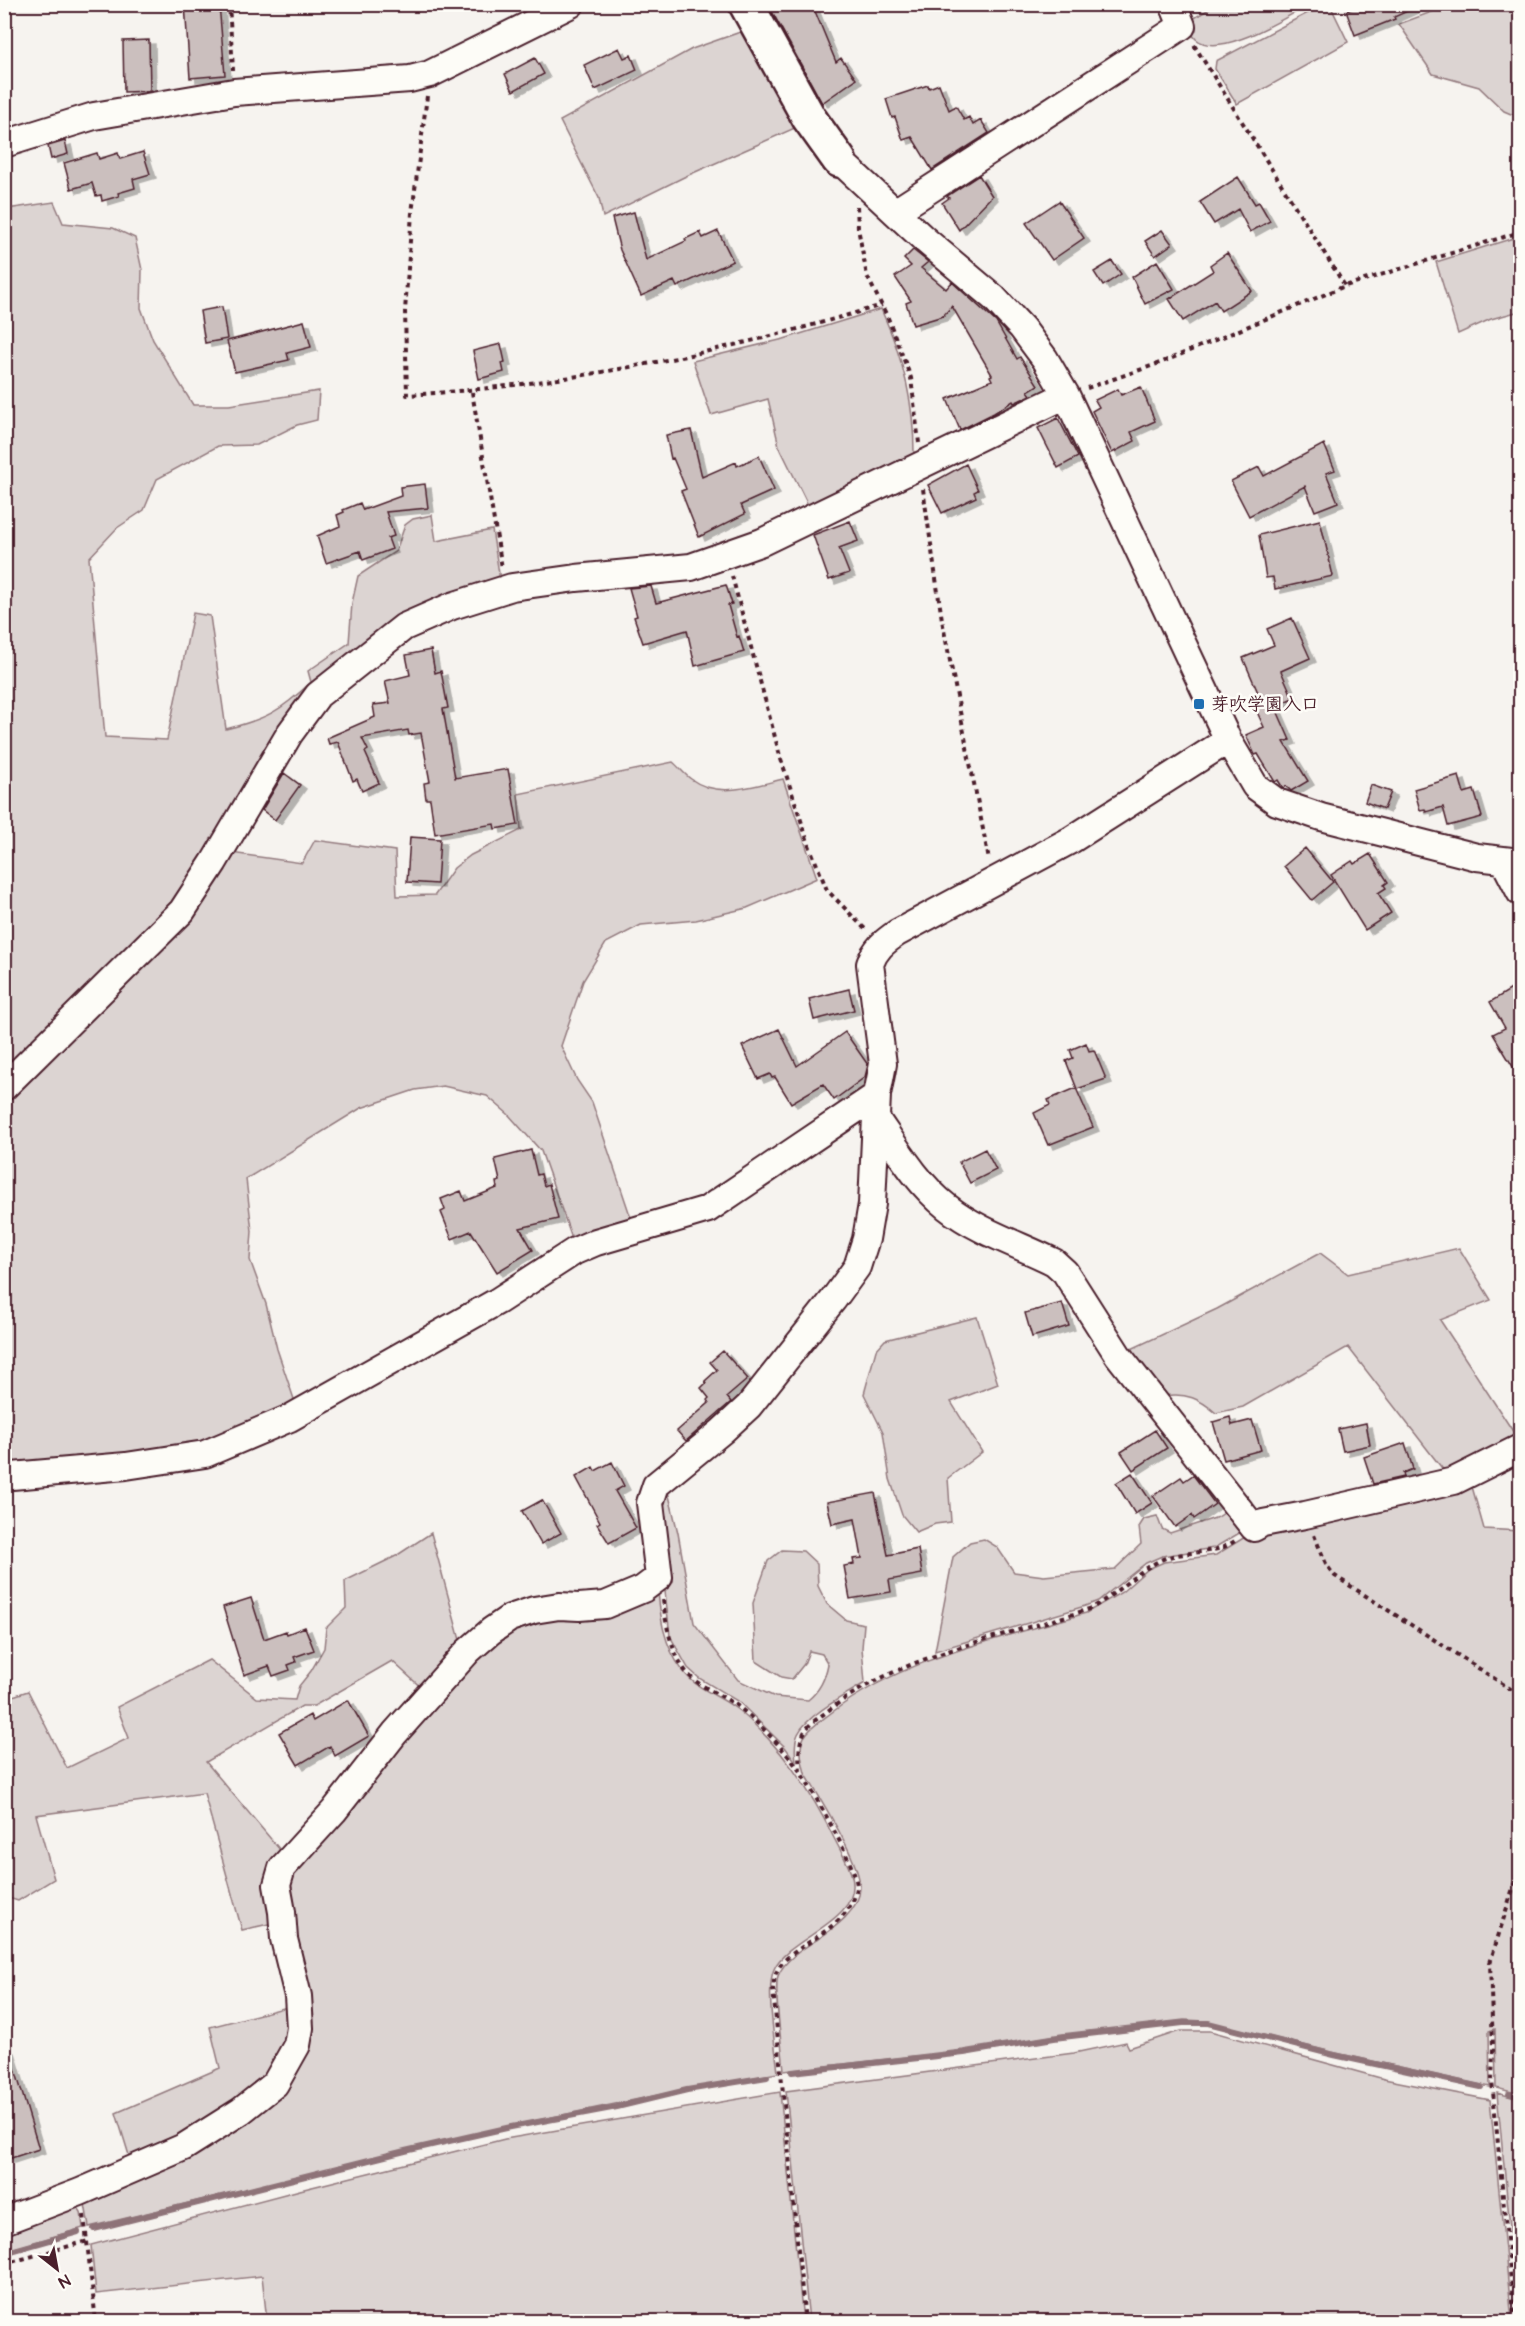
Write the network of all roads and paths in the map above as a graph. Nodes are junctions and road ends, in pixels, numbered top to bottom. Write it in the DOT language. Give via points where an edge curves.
graph roads {
  1 [pos="229,4"];
  2 [pos="572,4"];
  3 [pos="746,4"];
  4 [pos="1177,15"];
  5 [pos="430,74"];
  6 [pos="234,92"];
  7 [pos="4,144"];
  8 [pos="847,168"];
  9 [pos="895,212"];
  10 [pos="1521,232"];
  11 [pos="1345,286"];
  12 [pos="882,305"];
  13 [pos="472,391"];
  14 [pos="1066,395"];
  15 [pos="920,464"];
  16 [pos="726,555"];
  17 [pos="506,589"];
  18 [pos="1228,740"];
  19 [pos="1512,862"];
  20 [pos="994,883"];
  21 [pos="1521,892"];
  22 [pos="880,945"];
  23 [pos="4,1087"];
  24 [pos="876,1106"];
  25 [pos="1521,1448"];
  26 [pos="4,1475"];
  27 [pos="1305,1515"];
  28 [pos="1254,1528"];
  29 [pos="659,1577"];
  30 [pos="1521,1695"];
  31 [pos="800,1771"];
  32 [pos="1521,1865"];
  33 [pos="80,2192"];
  34 [pos="4,2221"];
  35 [pos="88,2241"];
  36 [pos="4,2264"];
  37 [pos="96,2322"];
  38 [pos="805,2322"];
  39 [pos="1515,2322"];
  1 -- 6 [label="path"];
  2 -- 5 [label="street"];
  3 -- 8 [label="street" via="809,118"];
  4 -- 9 [label="street"];
  4 -- 11 [label="path"];
  5 -- 6 [label="street" via="410,79"];
  5 -- 13 [label="path" via="412,213 405,311 407,395"];
  6 -- 7 [label="street" via="94,116"];
  8 -- 9 [label="street"];
  8 -- 12 [label="path" via="867,276"];
  9 -- 14 [label="street" via="994,298 1022,328"];
  10 -- 11 [label="path"];
  11 -- 14 [label="path" via="1160,363"];
  12 -- 13 [label="path" via="793,332 687,357"];
  12 -- 15 [label="path" via="911,378"];
  13 -- 17 [label="path"];
  14 -- 15 [label="street"];
  14 -- 18 [label="street"];
  15 -- 16 [label="street" via="762,542"];
  15 -- 20 [label="path" via="942,620"];
  16 -- 17 [label="street" via="691,567"];
  16 -- 22 [label="path" via="780,756 809,845 827,890"];
  17 -- 23 [label="street" via="404,627 318,695 290,733 182,911"];
  18 -- 19 [label="street" via="1255,786 1277,801 1320,817 1477,857"];
  18 -- 20 [label="street" via="1071,840"];
  19 -- 21 [label="street"];
  20 -- 22 [label="street"];
  22 -- 24 [label="street" via="870,964 883,1064"];
  24 -- 26 [label="street" via="708,1209 575,1251 498,1302 290,1418 205,1454 126,1466"];
  24 -- 28 [label="street" via="898,1152 949,1209 1054,1262 1065,1272 1118,1355"];
  24 -- 29 [label="street" via="872,1204 856,1267 749,1406 656,1485 650,1503"];
  25 -- 27 [label="street" via="1454,1480"];
  27 -- 28 [label="street" via="1263,1522"];
  27 -- 30 [label="path" via="1335,1576"];
  28 -- 31 [label="path" via="1228,1546 1163,1559 1092,1608 917,1660 869,1684 809,1725 799,1749"];
  29 -- 31 [label="path" via="668,1639 685,1670 739,1707"];
  29 -- 33 [label="street" via="643,1589 605,1605 559,1606 510,1618 468,1652 282,1868 277,1885 284,1940 298,1996 300,2028 297,2045 275,2084 184,2147"];
  31 -- 38 [label="path" via="839,1840 857,1885 852,1903 843,1914 787,1958 777,1971 773,1989"];
  32 -- 39 [label="path" via="1490,1963 1492,2081"];
  33 -- 34 [label="street"];
  33 -- 35 [label="path"];
  35 -- 36 [label="path"];
  35 -- 37 [label="path"];
}
